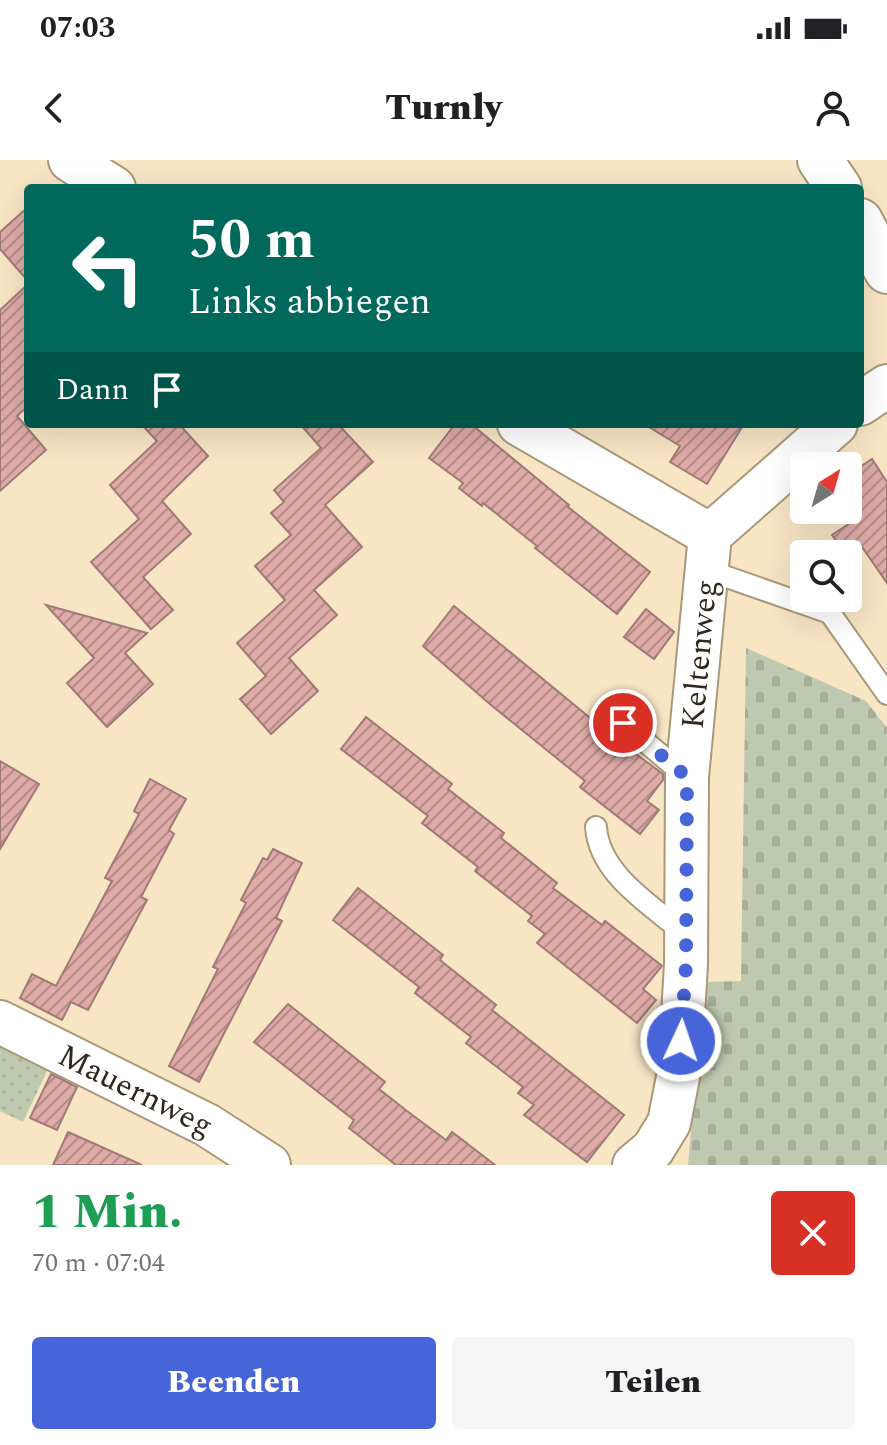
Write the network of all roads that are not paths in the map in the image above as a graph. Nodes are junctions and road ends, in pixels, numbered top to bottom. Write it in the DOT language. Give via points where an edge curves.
graph roads {
  1 [pos="70,160"];
  2 [pos="820,160"];
  3 [pos="108,184"];
  4 [pos="836,184"];
  5 [pos="864,228"];
  6 [pos="887,271"];
  7 [pos="887,386"];
  8 [pos="864,401"];
  9 [pos="525,428"];
  10 [pos="832,428"];
  11 [pos="708,552"];
  12 [pos="887,694"];
  13 [pos="623,723"];
  14 [pos="687,777"];
  15 [pos="596,827"];
  16 [pos="684,933"];
  17 [pos="0,1022"];
  18 [pos="269,1165"];
  19 [pos="634,1165"];
  1 -- 3 [label="street"];
  2 -- 4 [label="street"];
  5 -- 6 [label="street"];
  7 -- 8 [label="street"];
  9 -- 11 [label="street"];
  10 -- 11 [label="street, Keltenweg"];
  11 -- 12 [label="lane" via="830,613"];
  11 -- 14 [label="street, Keltenweg"];
  13 -- 14 [label="lane"];
  14 -- 16 [label="street, Keltenweg"];
  15 -- 16 [label="lane" via="609,867"];
  16 -- 19 [label="street, Keltenweg" via="680,1067 669,1123 653,1149"];
  17 -- 18 [label="street, Mauernweg" via="227,1136"];
}
